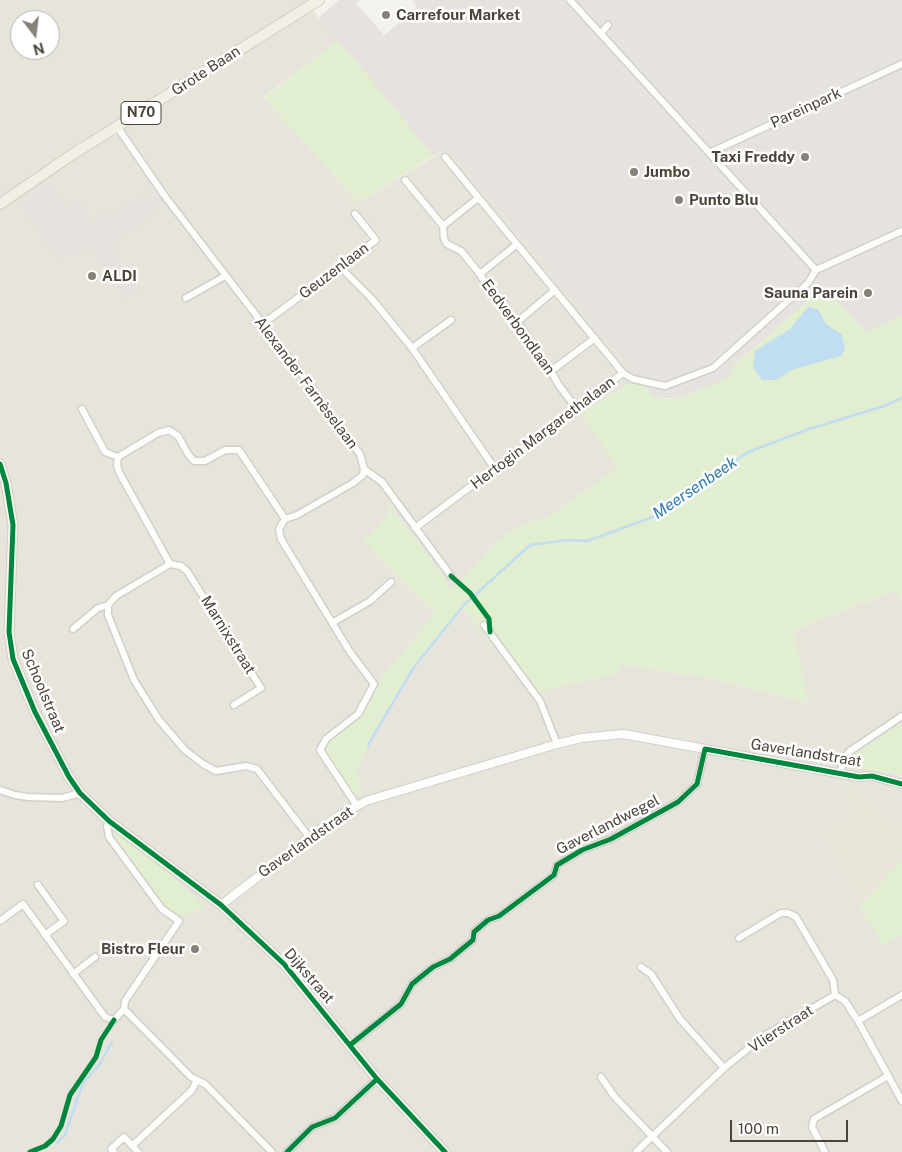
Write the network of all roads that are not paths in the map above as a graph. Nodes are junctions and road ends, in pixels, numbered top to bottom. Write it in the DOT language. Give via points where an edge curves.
graph roads {
  1 [pos="308,0"];
  2 [pos="320,0"];
  3 [pos="574,1"];
  4 [pos="285,20"];
  5 [pos="608,25"];
  6 [pos="601,33"];
  7 [pos="902,64"];
  8 [pos="118,128"];
  9 [pos="710,153"];
  10 [pos="445,157"];
  11 [pos="405,180"];
  12 [pos="478,198"];
  13 [pos="1,201"];
  14 [pos="355,214"];
  15 [pos="443,226"];
  16 [pos="902,231"];
  17 [pos="516,245"];
  18 [pos="340,267"];
  19 [pos="816,270"];
  20 [pos="480,274"];
  21 [pos="225,276"];
  22 [pos="555,290"];
  23 [pos="186,298"];
  24 [pos="451,320"];
  25 [pos="264,323"];
  26 [pos="516,323"];
  27 [pos="595,338"];
  28 [pos="412,348"];
  29 [pos="551,370"];
  30 [pos="623,372"];
  31 [pos="576,408"];
  32 [pos="82,410"];
  33 [pos="118,457"];
  34 [pos="0,464"];
  35 [pos="364,469"];
  36 [pos="495,469"];
  37 [pos="285,520"];
  38 [pos="415,528"];
  39 [pos="170,564"];
  40 [pos="451,576"];
  41 [pos="391,582"];
  42 [pos="108,605"];
  43 [pos="332,624"];
  44 [pos="484,625"];
  45 [pos="73,628"];
  46 [pos="234,705"];
  47 [pos="902,716"];
  48 [pos="557,744"];
  49 [pos="705,749"];
  50 [pos="840,773"];
  51 [pos="902,784"];
  52 [pos="0,790"];
  53 [pos="80,793"];
  54 [pos="357,806"];
  55 [pos="109,821"];
  56 [pos="309,837"];
  57 [pos="38,885"];
  58 [pos="221,905"];
  59 [pos="0,921"];
  60 [pos="45,935"];
  61 [pos="739,938"];
  62 [pos="95,957"];
  63 [pos="641,967"];
  64 [pos="73,974"];
  65 [pos="837,995"];
  66 [pos="902,995"];
  67 [pos="124,1008"];
  68 [pos="858,1021"];
  69 [pos="359,1038"];
  70 [pos="724,1068"];
  71 [pos="888,1076"];
  72 [pos="601,1077"];
  73 [pos="377,1079"];
  74 [pos="197,1080"];
  75 [pos="899,1090"];
  76 [pos="902,1101"];
  77 [pos="653,1137"];
  78 [pos="132,1146"];
  79 [pos="114,1152"];
  80 [pos="138,1152"];
  81 [pos="272,1152"];
  82 [pos="287,1152"];
  83 [pos="444,1152"];
  84 [pos="636,1152"];
  85 [pos="667,1152"];
  86 [pos="825,1152"];
  1 -- 4 [label="main road, N70"];
  2 -- 4 [label="main road, N70"];
  3 -- 6 [label="street"];
  4 -- 8 [label="main road, Grote Baan / N70"];
  5 -- 6 [label="street"];
  6 -- 9 [label="street"];
  7 -- 9 [label="street, Pareinpark"];
  8 -- 13 [label="main road, Grote Baan / N70"];
  8 -- 21 [label="street, Alexander Farnèselaan"];
  9 -- 19 [label="street"];
  10 -- 12 [label="street"];
  11 -- 15 [label="street, Eedverbondlaan"];
  12 -- 15 [label="street"];
  12 -- 17 [label="street"];
  14 -- 18 [label="street, Geuzenlaan" via="376,240"];
  15 -- 20 [label="street, Eedverbondlaan" via="447,244 461,251"];
  16 -- 19 [label="street"];
  17 -- 20 [label="street"];
  17 -- 22 [label="street"];
  18 -- 25 [label="street, Geuzenlaan"];
  18 -- 28 [label="street"];
  19 -- 30 [label="street, Hertogin Margarethalaan" via="808,283 713,368 665,386 633,379"];
  20 -- 26 [label="street, Eedverbondlaan" via="488,291 503,301"];
  21 -- 23 [label="street"];
  21 -- 25 [label="street, Alexander Farnèselaan"];
  22 -- 26 [label="street"];
  22 -- 27 [label="street"];
  24 -- 28 [label="street"];
  25 -- 35 [label="street, Alexander Farnèselaan" via="360,454"];
  26 -- 29 [label="street, Eedverbondlaan"];
  27 -- 29 [label="street"];
  27 -- 30 [label="street"];
  28 -- 36 [label="street"];
  29 -- 31 [label="street, Eedverbondlaan"];
  30 -- 31 [label="street, Hertogin Margarethalaan"];
  31 -- 36 [label="street, Hertogin Margarethalaan"];
  32 -- 33 [label="street" via="105,452"];
  33 -- 37 [label="street" via="169,430 178,436 194,461 205,461 225,450 239,450"];
  33 -- 39 [label="street" via="119,472"];
  34 -- 53 [label="main road, Schoolstraat" via="13,525 9,632 13,659 35,712"];
  35 -- 37 [label="street" via="353,483"];
  35 -- 38 [label="street, Alexander Farnèselaan" via="382,482"];
  36 -- 38 [label="street, Hertogin Margarethalaan"];
  37 -- 43 [label="street" via="279,529 281,539"];
  38 -- 40 [label="street, Alexander Farnèselaan"];
  39 -- 42 [label="street" via="116,596"];
  39 -- 46 [label="street, Marnixstraat" via="187,571 261,688"];
  41 -- 43 [label="street" via="370,601"];
  42 -- 45 [label="street" via="98,608"];
  42 -- 56 [label="street" via="108,615 134,680 169,732 209,769 246,766 257,769"];
  43 -- 54 [label="street" via="374,684 358,714 326,740 320,750"];
  44 -- 48 [label="street" via="540,701"];
  47 -- 50 [label="street" via="850,751 844,758"];
  48 -- 49 [label="street, Gaverlandstraat" via="623,734"];
  48 -- 54 [label="street, Gaverlandstraat" via="391,792"];
  49 -- 50 [label="street, Gaverlandstraat"];
  49 -- 69 [label="street, Gaverlandwegel" via="697,784 678,802 556,865 554,875 499,916 488,920 474,932 473,940 412,984 401,1004"];
  50 -- 51 [label="street, Gaverlandstraat" via="872,776"];
  52 -- 53 [label="street" via="28,797 62,798"];
  53 -- 55 [label="main road, Schoolstraat"];
  54 -- 56 [label="street, Gaverlandstraat"];
  55 -- 58 [label="main road, Dijkstraat"];
  55 -- 67 [label="street" via="106,826 109,837 162,909 179,921 125,1001"];
  56 -- 58 [label="street, Gaverlandstraat"];
  57 -- 60 [label="street" via="64,921"];
  58 -- 73 [label="main road, Dijkstraat" via="284,964"];
  59 -- 60 [label="street" via="23,904"];
  60 -- 64 [label="street"];
  61 -- 65 [label="street" via="788,912 796,917 833,980"];
  62 -- 64 [label="street"];
  63 -- 70 [label="street" via="651,974 680,1019"];
  64 -- 67 [label="street" via="105,1017 114,1020"];
  65 -- 68 [label="street"];
  65 -- 70 [label="street, Vlierstraat" via="764,1036"];
  66 -- 68 [label="street"];
  67 -- 74 [label="street"];
  68 -- 71 [label="street"];
  70 -- 77 [label="street, Vlierstraat"];
  71 -- 75 [label="street"];
  71 -- 86 [label="street" via="814,1119 812,1127"];
  72 -- 77 [label="street" via="614,1096"];
  73 -- 82 [label="street" via="336,1118 312,1127"];
  73 -- 83 [label="main road, Dijkstraat"];
  74 -- 78 [label="street" via="192,1090"];
  74 -- 81 [label="street"];
  75 -- 76 [label="street"];
  77 -- 84 [label="street, Vlierstraat"];
  77 -- 85 [label="street"];
  78 -- 79 [label="street" via="124,1137 111,1149"];
  78 -- 80 [label="street"];
}
